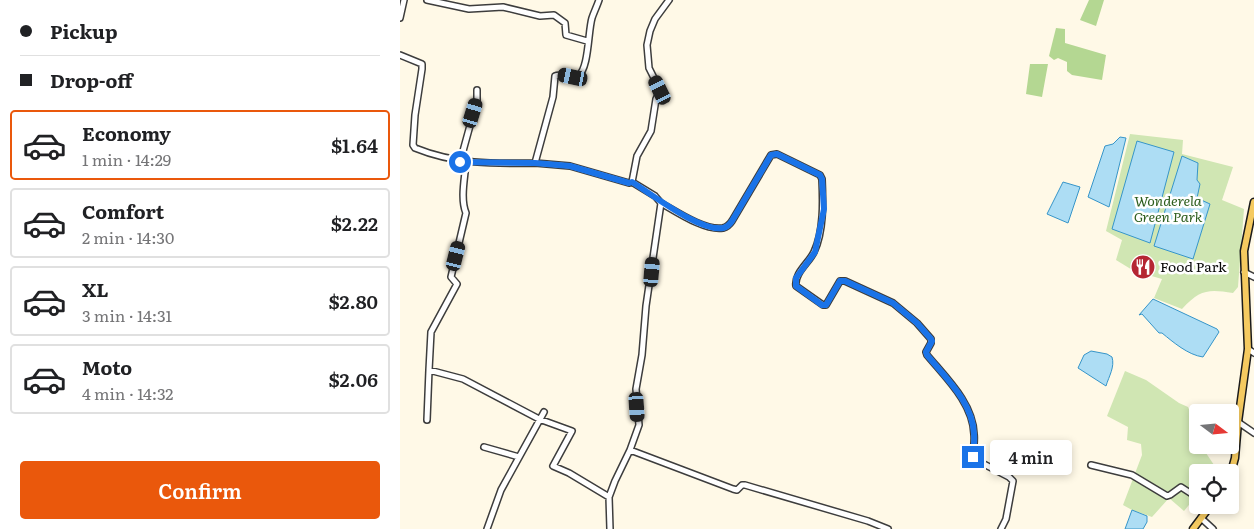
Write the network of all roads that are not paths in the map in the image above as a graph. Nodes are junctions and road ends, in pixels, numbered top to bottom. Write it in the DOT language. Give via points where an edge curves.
graph roads {
  1 [pos="404,0"];
  2 [pos="427,0"];
  3 [pos="600,0"];
  4 [pos="669,0"];
  5 [pos="400,18"];
  6 [pos="587,41"];
  7 [pos="400,55"];
  8 [pos="477,90"];
  9 [pos="463,162"];
  10 [pos="535,163"];
  11 [pos="632,182"];
  12 [pos="1254,202"];
  13 [pos="662,203"];
  14 [pos="1244,272"];
  15 [pos="1254,277"];
  16 [pos="1248,349"];
  17 [pos="1254,354"];
  18 [pos="429,370"];
  19 [pos="544,412"];
  20 [pos="1239,415"];
  21 [pos="539,419"];
  22 [pos="427,420"];
  23 [pos="1239,423"];
  24 [pos="1254,433"];
  25 [pos="484,447"];
  26 [pos="630,450"];
  27 [pos="519,457"];
  28 [pos="1092,465"];
  29 [pos="1189,492"];
  30 [pos="609,497"];
  31 [pos="1204,514"];
  32 [pos="1201,518"];
  33 [pos="488,529"];
  34 [pos="610,529"];
  35 [pos="888,529"];
  36 [pos="1001,529"];
  37 [pos="1193,529"];
  38 [pos="1212,529"];
  1 -- 5 [label="street"];
  2 -- 6 [label="street" via="469,9 503,8 540,16 554,15 565,23 566,35"];
  3 -- 6 [label="street"];
  4 -- 11 [label="street" via="655,19 647,45 649,68 660,90 651,131 637,156"];
  6 -- 10 [label="street" via="586,58 578,76 556,76"];
  7 -- 9 [label="street" via="422,64 413,145 419,150"];
  8 -- 9 [label="street"];
  9 -- 10 [label="street"];
  9 -- 18 [label="street" via="466,213 450,277 457,284 430,332"];
  10 -- 11 [label="street" via="570,166"];
  11 -- 13 [label="street"];
  12 -- 14 [label="main road" via="1244,251"];
  13 -- 26 [label="street" via="636,389 639,424"];
  13 -- 36 [label="street" via="710,228 723,228 732,221 771,155 777,154 820,175 824,209 815,252 796,278 796,286 826,305 840,281 845,281 893,303 931,339 927,355 963,400 971,416 973,457 1013,480"];
  14 -- 15 [label="street"];
  14 -- 16 [label="main road"];
  16 -- 17 [label="street"];
  16 -- 20 [label="main road"];
  18 -- 21 [label="street" via="463,379"];
  18 -- 22 [label="street"];
  19 -- 21 [label="street"];
  21 -- 27 [label="street"];
  21 -- 30 [label="street" via="572,431 554,467"];
  23 -- 24 [label="street"];
  25 -- 27 [label="street"];
  26 -- 30 [label="street"];
  26 -- 35 [label="street" via="733,489 737,490 742,484"];
  27 -- 33 [label="street" via="500,490"];
  28 -- 29 [label="street" via="1132,475 1167,496 1181,487"];
  30 -- 34 [label="street"];
  31 -- 32 [label="main road"];
  32 -- 37 [label="main road"];
  32 -- 38 [label="street"];
}
